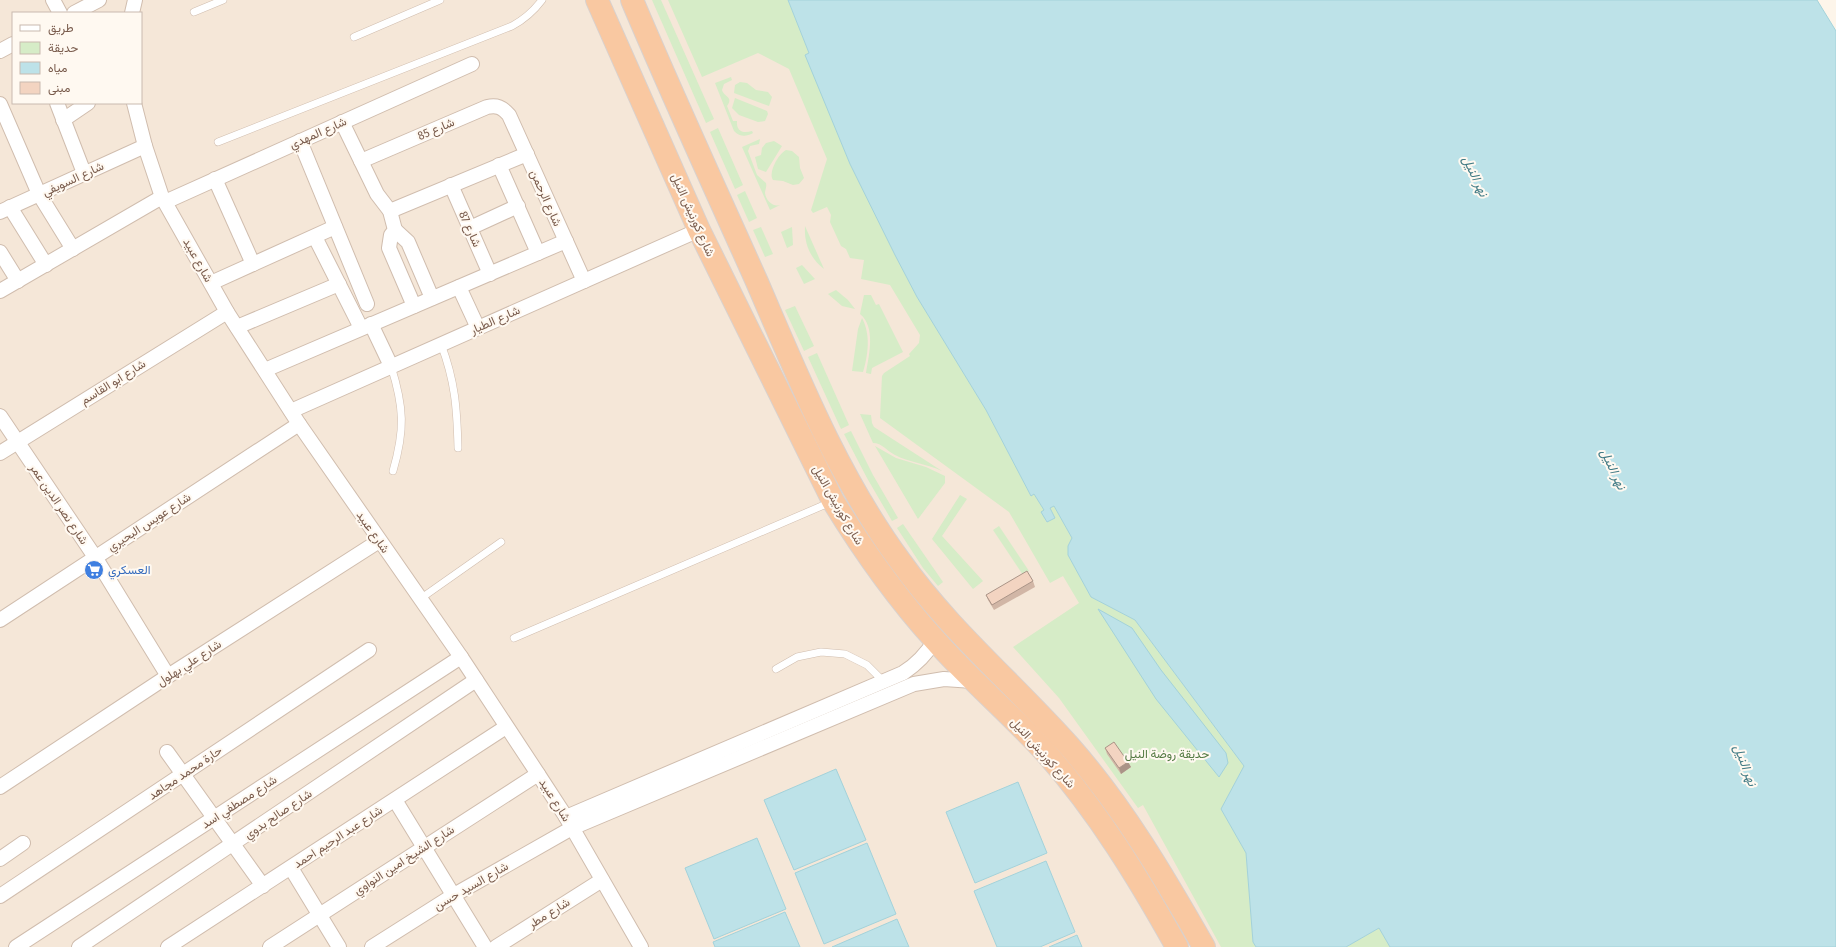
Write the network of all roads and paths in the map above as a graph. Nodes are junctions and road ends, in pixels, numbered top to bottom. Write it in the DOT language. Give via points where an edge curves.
graph roads {
  1 [pos="53,0"];
  2 [pos="99,0"];
  3 [pos="135,0"];
  4 [pos="223,0"];
  5 [pos="440,0"];
  6 [pos="542,0"];
  7 [pos="597,0"];
  8 [pos="636,8"];
  9 [pos="59,12"];
  10 [pos="76,12"];
  11 [pos="132,12"];
  12 [pos="194,12"];
  13 [pos="610,28"];
  14 [pos="354,37"];
  15 [pos="472,64"];
  16 [pos="0,104"];
  17 [pos="57,104"];
  18 [pos="87,104"];
  19 [pos="134,104"];
  20 [pos="509,115"];
  21 [pos="63,120"];
  22 [pos="342,122"];
  23 [pos="300,141"];
  24 [pos="218,142"];
  25 [pos="145,146"];
  26 [pos="527,154"];
  27 [pos="361,162"];
  28 [pos="499,165"];
  29 [pos="84,173"];
  30 [pos="215,179"];
  31 [pos="451,185"];
  32 [pos="39,194"];
  33 [pos="163,199"];
  34 [pos="518,206"];
  35 [pos="5,209"];
  36 [pos="390,211"];
  37 [pos="335,227"];
  38 [pos="470,228"];
  39 [pos="396,230"];
  40 [pos="699,230"];
  41 [pos="315,237"];
  42 [pos="566,241"];
  43 [pos="73,249"];
  44 [pos="0,252"];
  45 [pos="538,253"];
  46 [pos="253,264"];
  47 [pos="46,265"];
  48 [pos="490,274"];
  49 [pos="18,281"];
  50 [pos="584,281"];
  51 [pos="211,283"];
  52 [pos="339,284"];
  53 [pos="459,287"];
  54 [pos="0,292"];
  55 [pos="432,298"];
  56 [pos="367,304"];
  57 [pos="414,306"];
  58 [pos="227,312"];
  59 [pos="366,326"];
  60 [pos="237,327"];
  61 [pos="478,328"];
  62 [pos="441,344"];
  63 [pos="391,366"];
  64 [pos="264,370"];
  65 [pos="291,411"];
  66 [pos="0,416"];
  67 [pos="299,424"];
  68 [pos="18,442"];
  69 [pos="458,448"];
  70 [pos="0,453"];
  71 [pos="393,470"];
  72 [pos="833,501"];
  73 [pos="379,541"];
  74 [pos="501,542"];
  75 [pos="95,557"];
  76 [pos="420,599"];
  77 [pos="0,620"];
  78 [pos="514,638"];
  79 [pos="935,640"];
  80 [pos="369,650"];
  81 [pos="461,657"];
  82 [pos="776,669"];
  83 [pos="168,676"];
  84 [pos="476,680"];
  85 [pos="973,681"];
  86 [pos="884,682"];
  87 [pos="506,727"];
  88 [pos="166,752"];
  89 [pos="183,774"];
  90 [pos="538,774"];
  91 [pos="0,787"];
  92 [pos="395,800"];
  93 [pos="214,818"];
  94 [pos="569,823"];
  95 [pos="23,843"];
  96 [pos="233,844"];
  97 [pos="425,847"];
  98 [pos="0,859"];
  99 [pos="291,868"];
  100 [pos="602,880"];
  101 [pos="263,886"];
  102 [pos="454,895"];
  103 [pos="0,896"];
  104 [pos="319,915"];
  105 [pos="637,946"];
  106 [pos="16,947"];
  107 [pos="78,947"];
  108 [pos="168,947"];
  109 [pos="270,947"];
  110 [pos="339,947"];
  111 [pos="372,947"];
  112 [pos="485,947"];
  113 [pos="496,947"];
  114 [pos="1177,947"];
  115 [pos="1204,947"];
  1 -- 9 [label="street"];
  2 -- 10 [label="street"];
  3 -- 11 [label="street"];
  4 -- 12 [label="lane"];
  5 -- 14 [label="lane"];
  6 -- 24 [label="lane" via="523,21 512,26"];
  7 -- 13 [label="highway, شارع كورنيش النيل"];
  8 -- 13 [label="highway" via="633,12 625,10 617,13"];
  8 -- 115 [label="highway, شارع كورنيش النيل" via="797,375 843,468 873,521 929,599 966,640 1035,708 1106,791 1137,835"];
  13 -- 40 [label="highway, شارع كورنيش النيل"];
  15 -- 22 [label="street, شارع المهدي"];
  16 -- 32 [label="street"];
  17 -- 21 [label="street"];
  18 -- 21 [label="street"];
  19 -- 25 [label="street, شارع عبيد"];
  20 -- 26 [label="street, شارع الرحمن"];
  20 -- 27 [label="street, شارع 85" via="503,108 487,107"];
  21 -- 29 [label="street"];
  22 -- 23 [label="street, شارع المهدي"];
  22 -- 27 [label="street"];
  23 -- 30 [label="street, شارع المهدي"];
  23 -- 37 [label="street"];
  25 -- 29 [label="street, شارع السويفي"];
  25 -- 33 [label="street, شارع عبيد"];
  26 -- 28 [label="street"];
  26 -- 42 [label="street, شارع الرحمن"];
  27 -- 36 [label="street" via="377,194"];
  28 -- 31 [label="street"];
  28 -- 34 [label="street"];
  29 -- 32 [label="street, شارع السويفي"];
  30 -- 33 [label="street, شارع المهدي"];
  30 -- 46 [label="street"];
  31 -- 36 [label="street"];
  31 -- 38 [label="street, شارع 87"];
  32 -- 35 [label="street, شارع السويفي"];
  32 -- 43 [label="street"];
  33 -- 43 [label="street, شارع المهدي"];
  33 -- 51 [label="street, شارع عبيد"];
  34 -- 38 [label="street"];
  34 -- 45 [label="street"];
  35 -- 47 [label="street"];
  36 -- 39 [label="street"];
  37 -- 41 [label="street"];
  37 -- 56 [label="street"];
  38 -- 48 [label="street, شارع 87"];
  39 -- 55 [label="street" via="408,242"];
  39 -- 57 [label="street" via="391,235 389,248"];
  40 -- 50 [label="street, شارع الطيار"];
  40 -- 72 [label="highway, شارع كورنيش النيل"];
  41 -- 46 [label="street"];
  41 -- 52 [label="street"];
  42 -- 45 [label="street"];
  42 -- 50 [label="street, شارع الرحمن"];
  43 -- 47 [label="street, شارع المهدي"];
  44 -- 49 [label="street"];
  45 -- 48 [label="street"];
  46 -- 51 [label="street"];
  47 -- 49 [label="street, شارع المهدي"];
  48 -- 53 [label="street"];
  49 -- 54 [label="street, شارع المهدي"];
  50 -- 61 [label="street, شارع الطيار"];
  51 -- 58 [label="street, شارع عبيد"];
  52 -- 59 [label="street"];
  52 -- 60 [label="street"];
  53 -- 55 [label="street"];
  53 -- 61 [label="street"];
  55 -- 57 [label="street"];
  57 -- 59 [label="street"];
  58 -- 60 [label="street, شارع عبيد"];
  58 -- 68 [label="street, شارع ابو القاسم"];
  59 -- 63 [label="street"];
  59 -- 64 [label="street"];
  60 -- 64 [label="street, شارع عبيد"];
  61 -- 62 [label="street, شارع الطيار"];
  62 -- 63 [label="street, شارع الطيار"];
  62 -- 69 [label="lane" via="456,394"];
  63 -- 65 [label="street, شارع الطيار"];
  63 -- 71 [label="lane" via="399,392 402,418 400,445"];
  64 -- 65 [label="street, شارع عبيد"];
  65 -- 67 [label="street, شارع عبيد"];
  66 -- 68 [label="street, شارع نصر الدين عمر"];
  67 -- 73 [label="street, شارع عبيد"];
  67 -- 75 [label="street, شارع عويس البحيري"];
  68 -- 70 [label="street, شارع ابو القاسم"];
  68 -- 75 [label="street, شارع نصر الدين عمر"];
  72 -- 78 [label="lane"];
  72 -- 79 [label="highway, شارع كورنيش النيل" via="881,573"];
  73 -- 76 [label="street, شارع عبيد"];
  73 -- 83 [label="street, شارع علي بهلول"];
  74 -- 76 [label="lane"];
  75 -- 77 [label="street, شارع عويس البحيري"];
  75 -- 83 [label="street, شارع نصر الدين عمر"];
  76 -- 81 [label="street, شارع عبيد"];
  79 -- 85 [label="highway, شارع كورنيش النيل"];
  79 -- 86 [label="street" via="927,654 916,665"];
  80 -- 89 [label="street, حارة محمد مجاهد"];
  81 -- 84 [label="street, شارع عبيد"];
  81 -- 93 [label="street, شارع مصطفي اسد"];
  82 -- 86 [label="lane" via="797,657 820,652 845,654 867,665"];
  83 -- 91 [label="street, شارع علي بهلول"];
  84 -- 87 [label="street, شارع عبيد"];
  84 -- 96 [label="street, شارع صالح بدوي"];
  85 -- 94 [label="street" via="944,679 914,684"];
  85 -- 114 [label="highway, شارع كورنيش النيل" via="1019,724 1075,788 1126,859"];
  86 -- 94 [label="street"];
  87 -- 90 [label="street, شارع عبيد"];
  87 -- 92 [label="street, شارع عبد الرحيم احمد"];
  88 -- 89 [label="street"];
  89 -- 93 [label="street"];
  89 -- 103 [label="street, حارة محمد مجاهد"];
  90 -- 94 [label="street, شارع عبيد"];
  90 -- 97 [label="street, شارع الشيخ امين النواوي"];
  92 -- 97 [label="street"];
  92 -- 99 [label="street, شارع عبد الرحيم احمد"];
  93 -- 96 [label="street"];
  93 -- 106 [label="street, شارع مصطفي اسد"];
  94 -- 100 [label="street, شارع عبيد"];
  94 -- 102 [label="street, شارع السيد حسن"];
  95 -- 98 [label="street"];
  96 -- 101 [label="street"];
  96 -- 107 [label="street, شارع صالح بدوي"];
  97 -- 102 [label="street"];
  97 -- 104 [label="street, شارع الشيخ امين النواوي"];
  99 -- 101 [label="street, شارع عبد الرحيم احمد"];
  99 -- 104 [label="street"];
  100 -- 105 [label="street, شارع عبيد"];
  100 -- 113 [label="street, شارع مطر"];
  101 -- 108 [label="street, شارع عبد الرحيم احمد"];
  102 -- 111 [label="street, شارع السيد حسن"];
  102 -- 112 [label="street"];
  104 -- 109 [label="street, شارع الشيخ امين النواوي"];
  104 -- 110 [label="street"];
}
